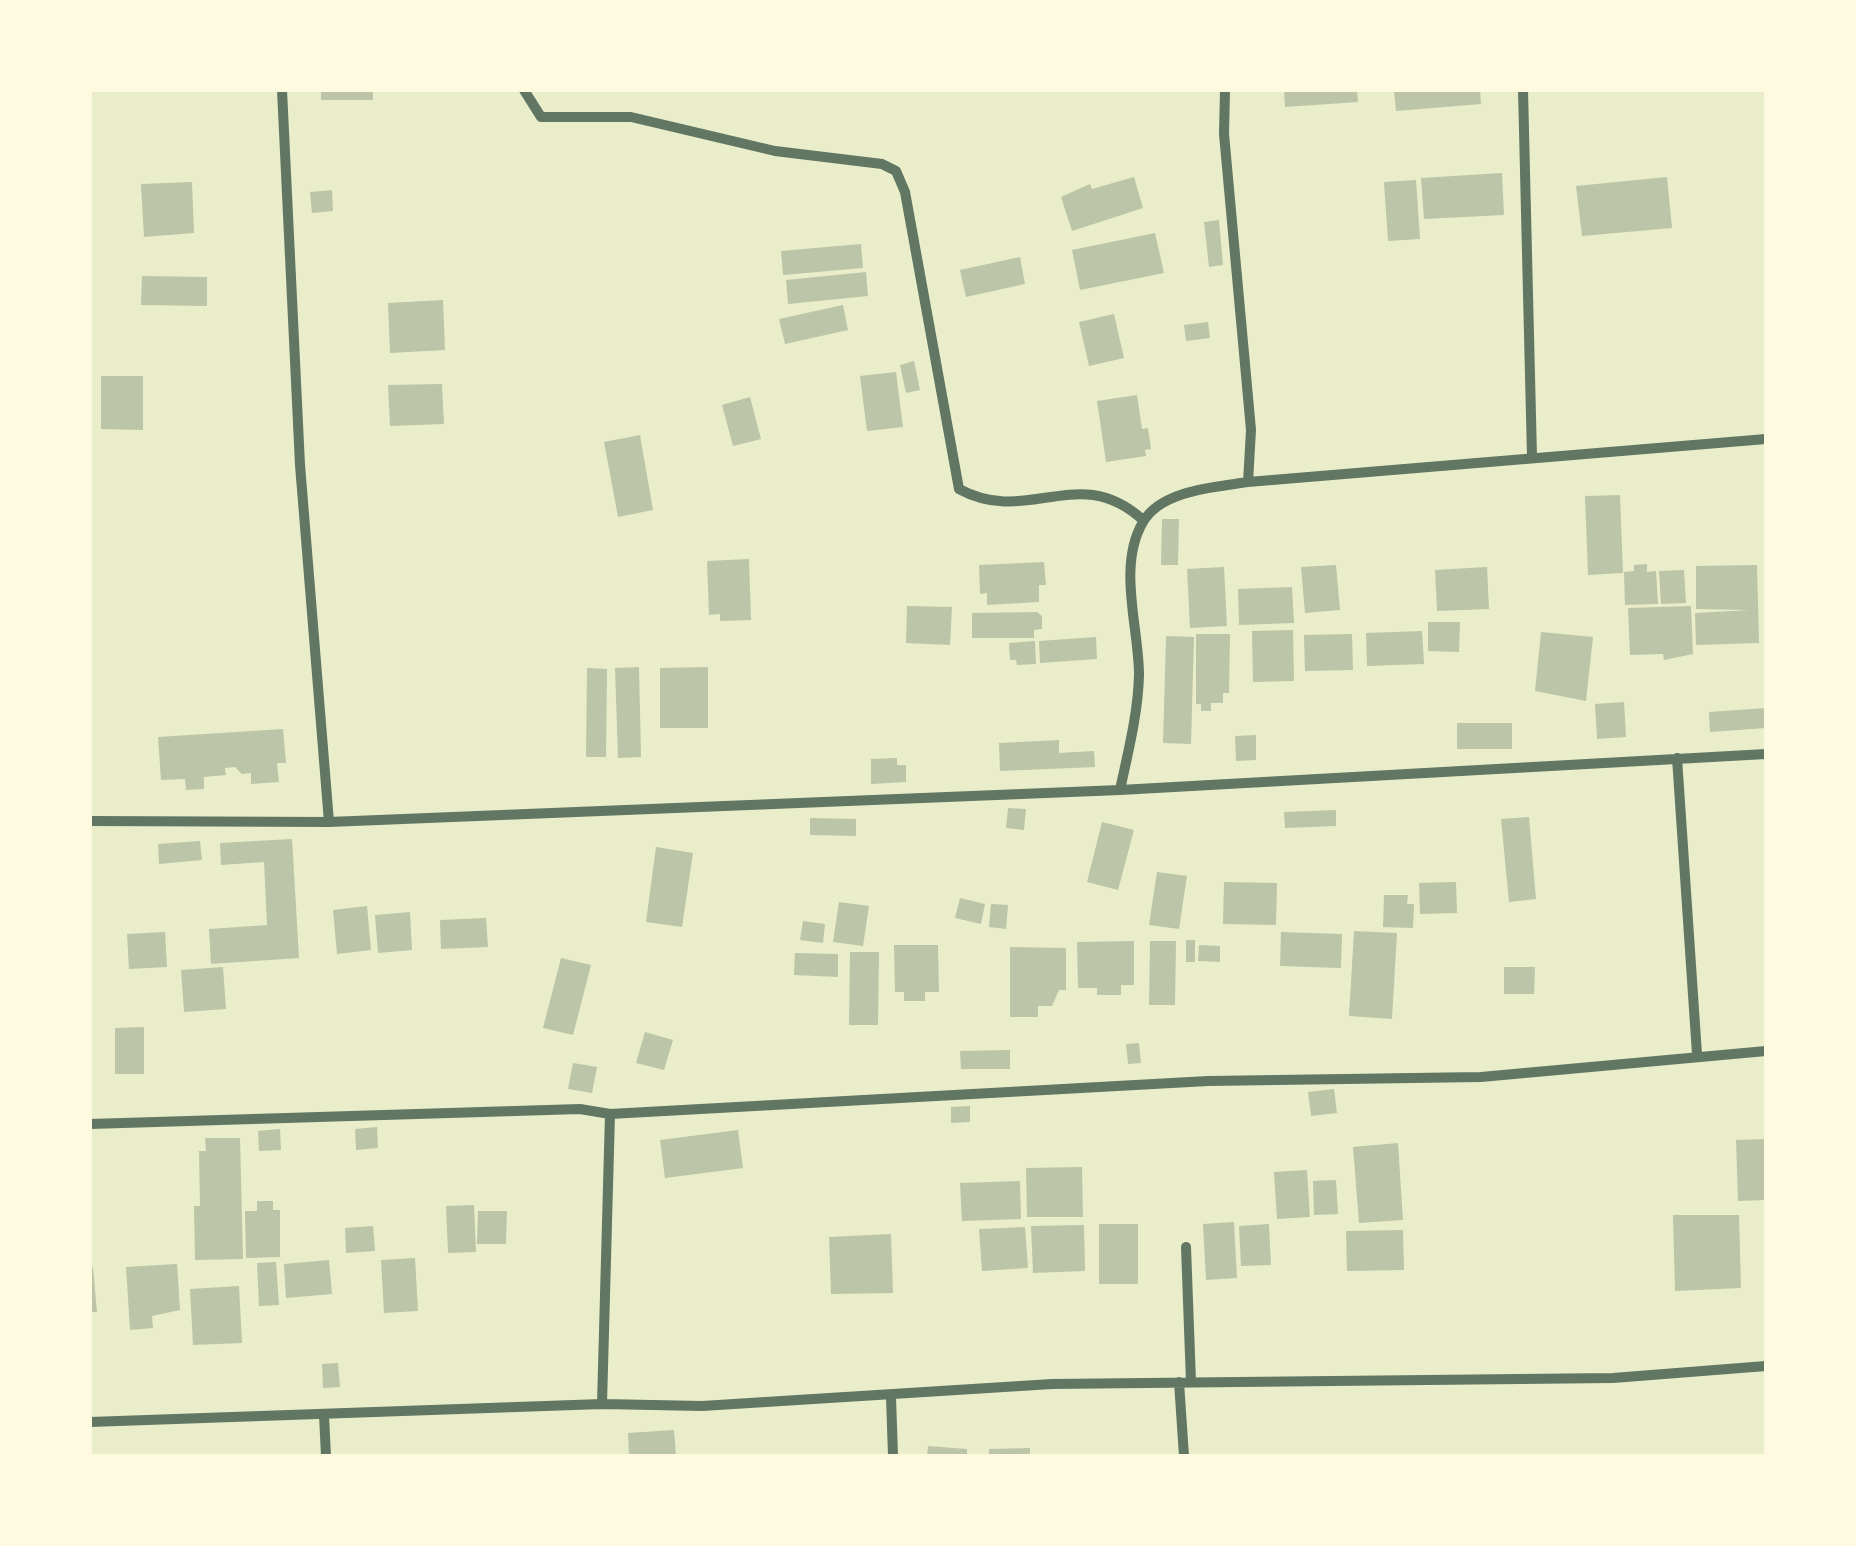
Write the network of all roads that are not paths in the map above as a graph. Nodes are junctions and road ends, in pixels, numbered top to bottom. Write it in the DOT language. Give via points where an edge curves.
graph roads {
  1 [pos="282,90"];
  2 [pos="524,90"];
  3 [pos="1225,90"];
  4 [pos="1523,90"];
  5 [pos="1766,440"];
  6 [pos="1532,457"];
  7 [pos="1248,482"];
  8 [pos="1143,520"];
  9 [pos="1766,754"];
  10 [pos="1677,758"];
  11 [pos="1120,790"];
  12 [pos="90,821"];
  13 [pos="329,822"];
  14 [pos="1766,1051"];
  15 [pos="1697,1054"];
  16 [pos="610,1114"];
  17 [pos="90,1124"];
  18 [pos="1186,1247"];
  19 [pos="1766,1366"];
  20 [pos="1185,1382"];
  21 [pos="891,1397"];
  22 [pos="602,1404"];
  23 [pos="324,1415"];
  24 [pos="90,1422"];
  25 [pos="326,1456"];
  26 [pos="893,1456"];
  27 [pos="1184,1456"];
  1 -- 13 [label="street" via="300,465"];
  2 -- 8 [label="street" via="542,117 631,117 896,171 958,489 981,501 1011,504 1099,492"];
  3 -- 7 [label="street" via="1251,430"];
  4 -- 6 [label="street"];
  5 -- 6 [label="street"];
  6 -- 7 [label="street"];
  7 -- 8 [label="street" via="1200,489"];
  8 -- 11 [label="street" via="1131,584 1139,677"];
  9 -- 10 [label="street"];
  10 -- 11 [label="street"];
  10 -- 15 [label="street"];
  11 -- 13 [label="street"];
  12 -- 13 [label="street"];
  14 -- 15 [label="street"];
  15 -- 16 [label="street" via="1482,1077 1208,1081"];
  16 -- 17 [label="street" via="580,1109"];
  16 -- 22 [label="street"];
  18 -- 20 [label="street"];
  19 -- 20 [label="street" via="1613,1378"];
  20 -- 21 [label="street"];
  20 -- 27 [label="street"];
  21 -- 22 [label="street"];
  21 -- 26 [label="street"];
  22 -- 23 [label="street"];
  23 -- 24 [label="street"];
  23 -- 25 [label="street"];
}
